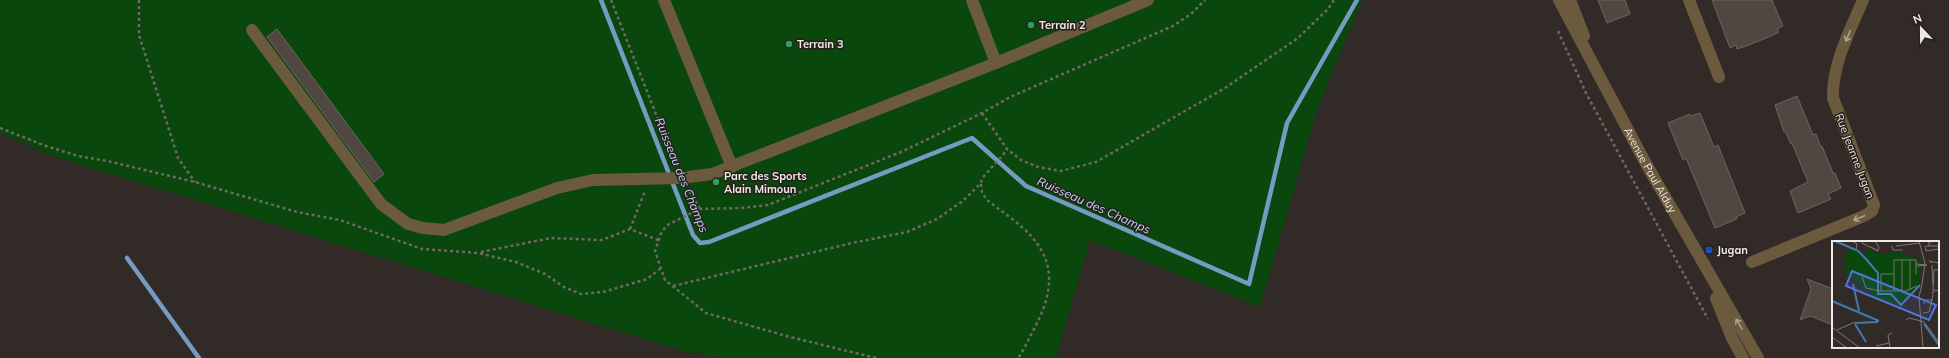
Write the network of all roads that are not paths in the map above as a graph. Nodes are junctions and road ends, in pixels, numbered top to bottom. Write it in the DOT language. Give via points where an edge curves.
graph roads {
  1 [pos="664,0"];
  2 [pos="972,0"];
  3 [pos="1148,0"];
  4 [pos="1559,0"];
  5 [pos="1570,0"];
  6 [pos="1689,0"];
  7 [pos="1863,0"];
  8 [pos="252,30"];
  9 [pos="996,63"];
  10 [pos="1599,76"];
  11 [pos="1719,77"];
  12 [pos="732,167"];
  13 [pos="1752,262"];
  14 [pos="1702,264"];
  15 [pos="1743,358"];
  16 [pos="1758,358"];
  1 -- 12 [label="street"];
  2 -- 9 [label="street"];
  3 -- 9 [label="street"];
  4 -- 10 [label="street, Avenue Paul Alduy"];
  5 -- 10 [label="street, Avenue Paul Alduy"];
  6 -- 11 [label="street"];
  7 -- 13 [label="street, Rue Jeanne Jugan, one-way" via="1836,68 1833,98 1874,205 1872,211"];
  8 -- 12 [label="street" via="381,204 408,224 444,230 557,188 593,180 712,174"];
  9 -- 12 [label="street"];
  10 -- 14 [label="street, Avenue Paul Alduy"];
  14 -- 15 [label="street, Avenue Paul Alduy" via="1732,338"];
  16 -- 14 [label="street, Avenue Paul Alduy, one-way"];
}
